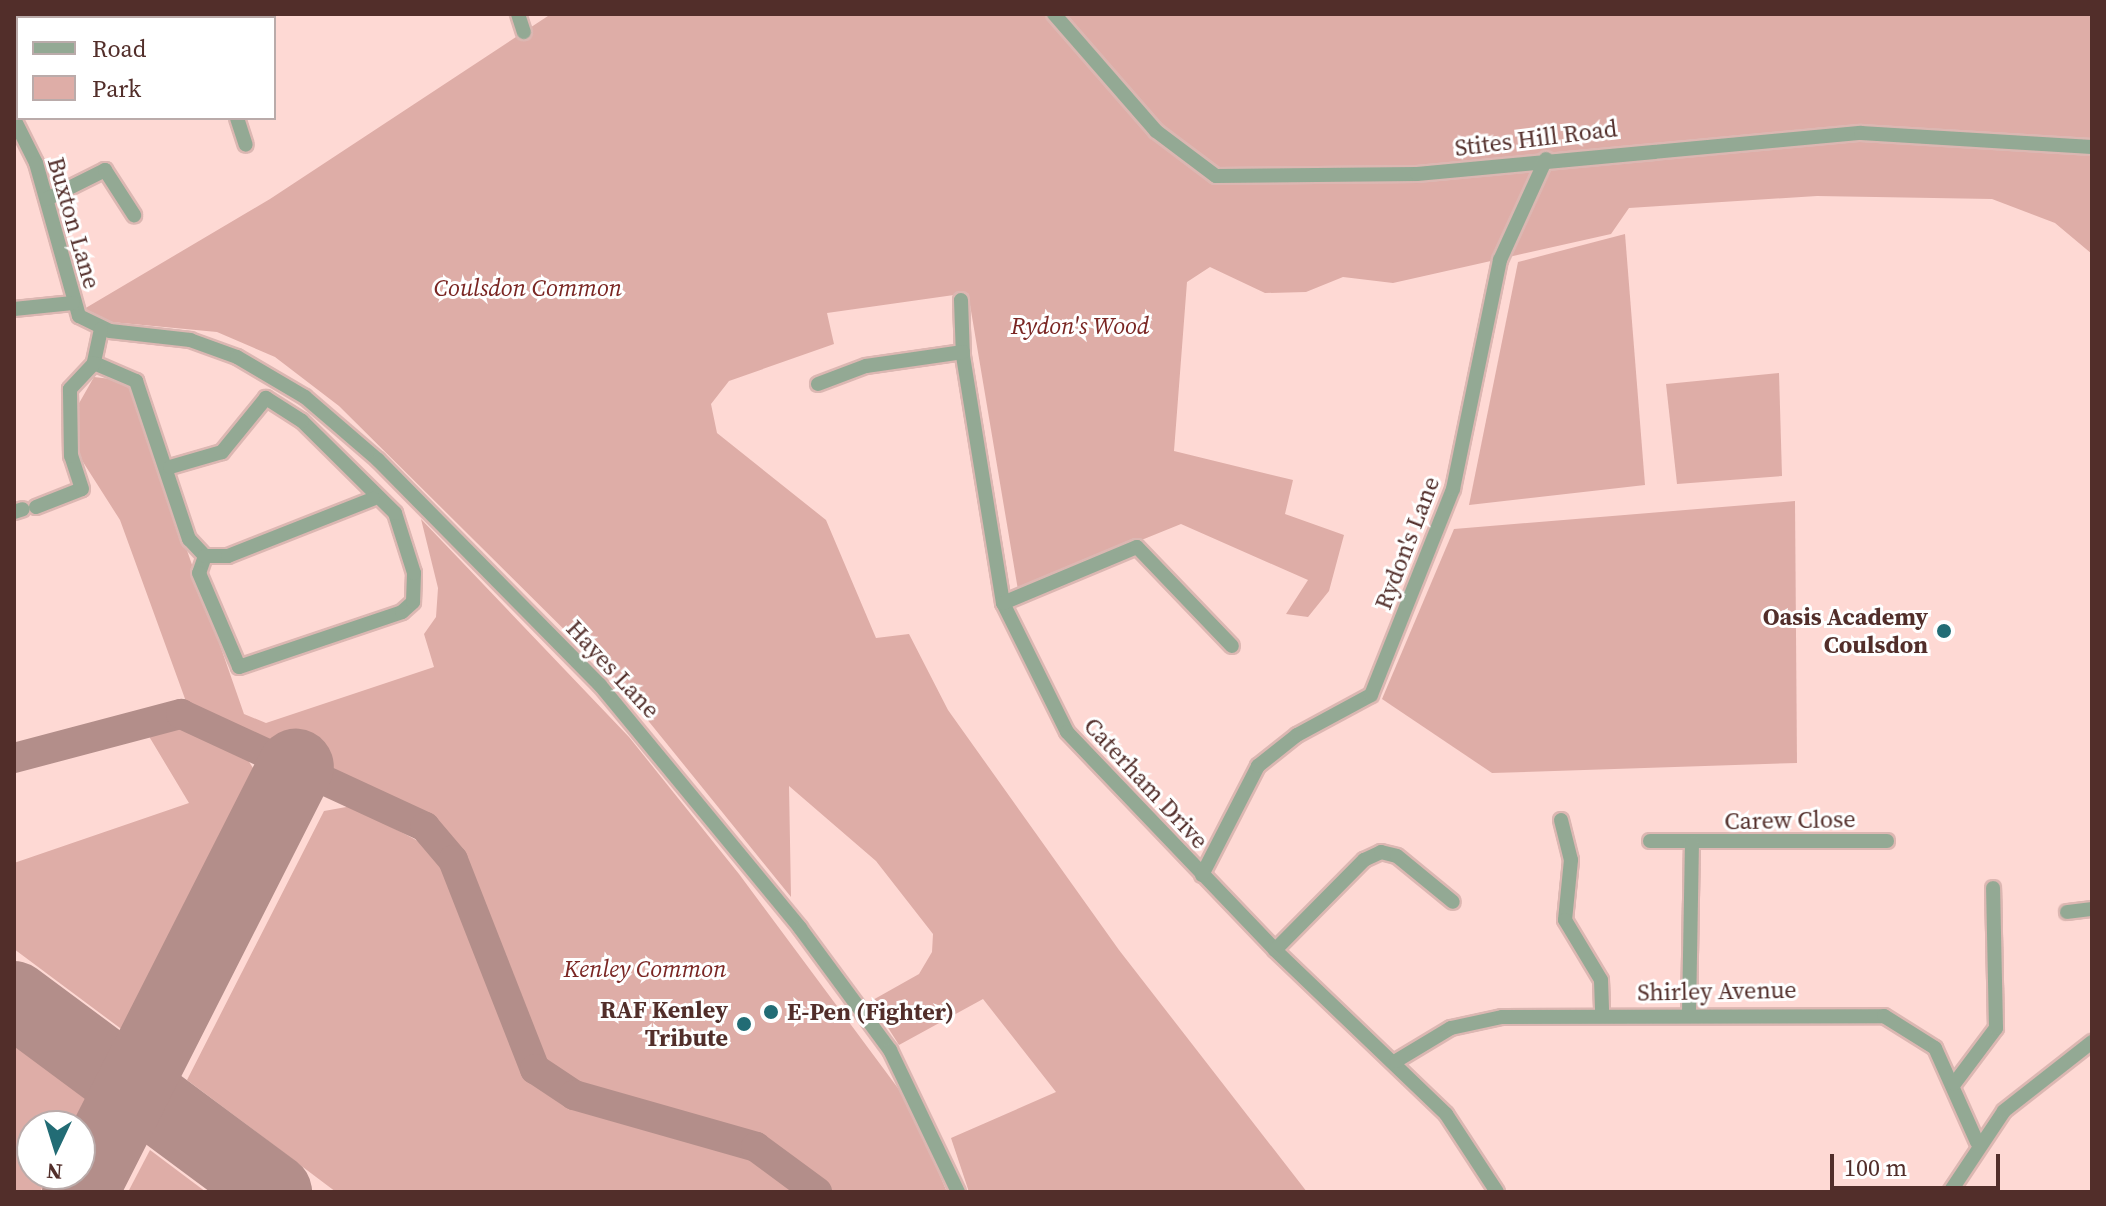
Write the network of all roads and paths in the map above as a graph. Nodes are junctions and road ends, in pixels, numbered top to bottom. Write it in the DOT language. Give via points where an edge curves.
graph roads {
  1 [pos="518,14"];
  2 [pos="1054,14"];
  3 [pos="524,32"];
  4 [pos="14,119"];
  5 [pos="238,120"];
  6 [pos="246,145"];
  7 [pos="2092,147"];
  8 [pos="1546,159"];
  9 [pos="47,199"];
  10 [pos="134,215"];
  11 [pos="961,300"];
  12 [pos="73,303"];
  13 [pos="14,309"];
  14 [pos="101,329"];
  15 [pos="963,352"];
  16 [pos="94,363"];
  17 [pos="818,384"];
  18 [pos="170,467"];
  19 [pos="373,499"];
  20 [pos="24,509"];
  21 [pos="205,556"];
  22 [pos="1003,603"];
  23 [pos="1232,646"];
  24 [pos="1561,820"];
  25 [pos="1650,841"];
  26 [pos="1887,841"];
  27 [pos="1692,843"];
  28 [pos="1202,875"];
  29 [pos="1993,888"];
  30 [pos="1453,902"];
  31 [pos="2092,909"];
  32 [pos="2067,912"];
  33 [pos="1275,950"];
  34 [pos="1689,1013"];
  35 [pos="1602,1015"];
  36 [pos="2092,1042"];
  37 [pos="1396,1061"];
  38 [pos="1954,1084"];
  39 [pos="1977,1142"];
  40 [pos="958,1192"];
  41 [pos="1497,1192"];
  42 [pos="1950,1192"];
  1 -- 3 [label="street"];
  2 -- 8 [label="street, Stites Hill Road" via="1156,131 1216,176 1331,180"];
  4 -- 9 [label="street, Buxton Lane"];
  5 -- 6 [label="street"];
  7 -- 8 [label="street, Stites Hill Road" via="1861,133"];
  8 -- 28 [label="street, Rydon's Lane" via="1500,260 1453,489 1371,695 1297,735 1258,766"];
  9 -- 10 [label="street" via="105,170"];
  9 -- 12 [label="street, Buxton Lane"];
  11 -- 15 [label="street, Caterham Drive"];
  12 -- 13 [label="street"];
  12 -- 14 [label="street, Buxton Lane" via="79,316"];
  14 -- 16 [label="street"];
  14 -- 40 [label="street, Hayes Lane" via="213,347 289,387 351,434 534,617 638,728 848,991 897,1062"];
  15 -- 17 [label="street" via="874,364"];
  15 -- 22 [label="street, Caterham Drive"];
  16 -- 18 [label="street" via="136,381 154,443"];
  16 -- 20 [label="street" via="70,389 71,456 82,489"];
  18 -- 19 [label="street" via="222,452 266,398 339,455"];
  18 -- 21 [label="street" via="168,482 189,539"];
  19 -- 21 [label="street" via="228,556"];
  19 -- 21 [label="street" via="395,513 404,533 413,602 252,668 230,658 199,573"];
  22 -- 23 [label="street" via="1137,547"];
  22 -- 28 [label="street, Caterham Drive" via="1067,732"];
  24 -- 35 [label="street" via="1571,860 1565,920 1601,980"];
  25 -- 27 [label="street, Carew Close"];
  26 -- 27 [label="street, Carew Close"];
  27 -- 34 [label="street, Carew Close"];
  28 -- 33 [label="street, Caterham Drive"];
  29 -- 38 [label="street" via="1996,1028"];
  30 -- 33 [label="street" via="1397,856 1381,852 1364,860"];
  31 -- 32 [label="street"];
  33 -- 37 [label="street, Caterham Drive"];
  34 -- 35 [label="street, Shirley Avenue"];
  34 -- 38 [label="street, Shirley Avenue" via="1884,1016 1935,1048"];
  35 -- 37 [label="street, Shirley Avenue" via="1489,1020 1421,1042"];
  36 -- 39 [label="street" via="2026,1089"];
  37 -- 41 [label="street, Caterham Drive" via="1446,1114"];
  38 -- 39 [label="street, Shirley Avenue"];
  39 -- 42 [label="street"];
}
